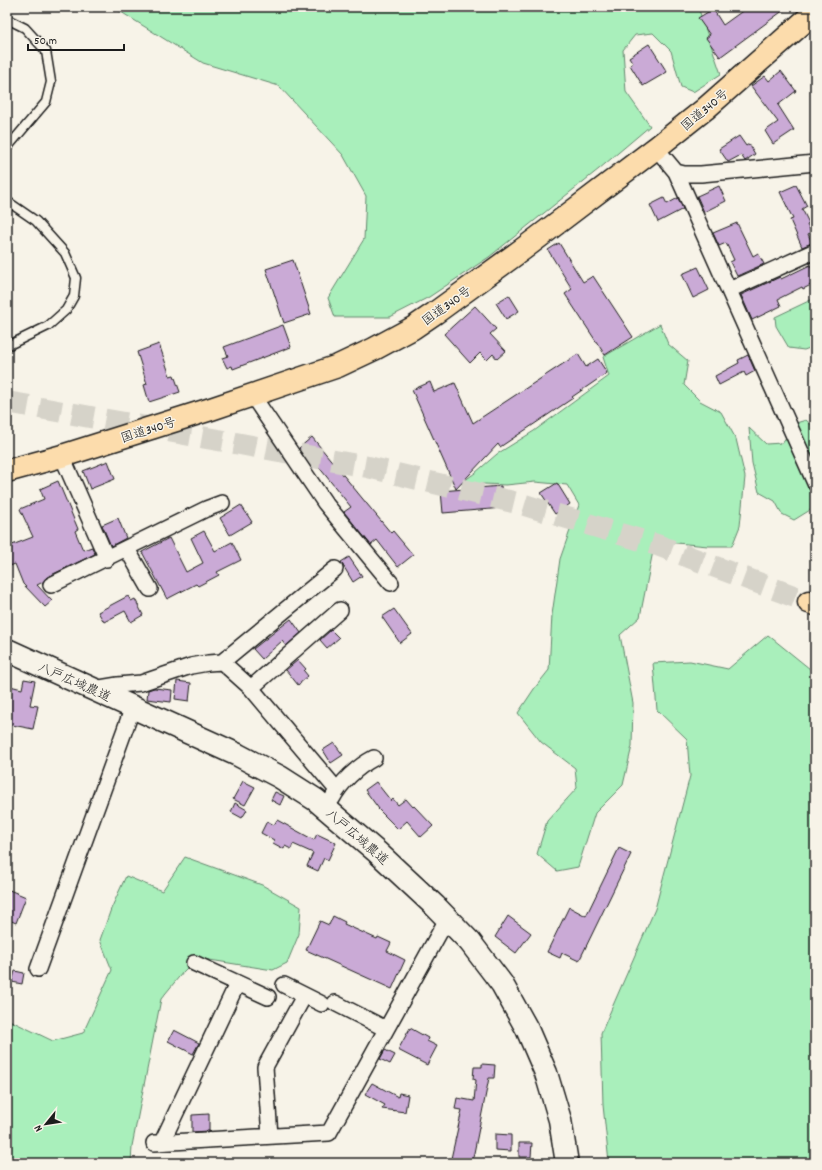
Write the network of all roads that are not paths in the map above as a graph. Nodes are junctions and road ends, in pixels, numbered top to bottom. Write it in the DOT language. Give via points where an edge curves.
graph roads {
  1 [pos="815,12"];
  2 [pos="7,19"];
  3 [pos="7,148"];
  4 [pos="656,148"];
  5 [pos="815,163"];
  6 [pos="676,172"];
  7 [pos="7,201"];
  8 [pos="815,250"];
  9 [pos="729,290"];
  10 [pos="7,346"];
  11 [pos="252,395"];
  12 [pos="62,456"];
  13 [pos="7,471"];
  14 [pos="815,482"];
  15 [pos="222,503"];
  16 [pos="127,549"];
  17 [pos="107,559"];
  18 [pos="335,569"];
  19 [pos="391,582"];
  20 [pos="51,585"];
  21 [pos="150,589"];
  22 [pos="340,610"];
  23 [pos="7,650"];
  24 [pos="222,662"];
  25 [pos="251,688"];
  26 [pos="94,689"];
  27 [pos="133,707"];
  28 [pos="374,758"];
  29 [pos="332,799"];
  30 [pos="447,919"];
  31 [pos="194,963"];
  32 [pos="38,969"];
  33 [pos="237,984"];
  34 [pos="284,985"];
  35 [pos="304,996"];
  36 [pos="268,997"];
  37 [pos="386,1029"];
  38 [pos="270,1136"];
  39 [pos="567,1163"];
  1 -- 4 [label="highway, 国道340号" via="705,109"];
  2 -- 3 [label="lane" via="24,28 46,51 51,82 46,102"];
  4 -- 6 [label="street"];
  4 -- 11 [label="highway, 国道340号" via="413,328 338,366"];
  5 -- 6 [label="street" via="701,174"];
  6 -- 9 [label="street"];
  7 -- 10 [label="lane" via="36,221 65,253 76,278 74,296 66,310 48,326"];
  8 -- 9 [label="street"];
  9 -- 14 [label="street"];
  11 -- 12 [label="highway, 国道340号"];
  11 -- 19 [label="street" via="326,503"];
  12 -- 13 [label="highway, 国道340号"];
  12 -- 17 [label="street"];
  15 -- 16 [label="street"];
  16 -- 17 [label="street"];
  16 -- 21 [label="street"];
  17 -- 20 [label="street"];
  18 -- 24 [label="street"];
  22 -- 25 [label="street"];
  23 -- 26 [label="street, 八戸広域農道"];
  24 -- 25 [label="street"];
  24 -- 26 [label="street" via="191,666 141,683"];
  25 -- 29 [label="street"];
  26 -- 27 [label="street, 八戸広域農道"];
  27 -- 29 [label="street, 八戸広域農道"];
  27 -- 32 [label="street"];
  28 -- 29 [label="street" via="350,776"];
  29 -- 30 [label="street, 八戸広域農道" via="377,852"];
  30 -- 37 [label="street"];
  30 -- 39 [label="street, 八戸広域農道" via="470,942 502,984 527,1029 546,1073 558,1113"];
  31 -- 33 [label="street"];
  33 -- 36 [label="street"];
  33 -- 38 [label="street" via="158,1143"];
  34 -- 35 [label="street"];
  35 -- 37 [label="street" via="329,1003"];
  35 -- 38 [label="street" via="264,1067"];
  37 -- 38 [label="street" via="329,1133"];
}
